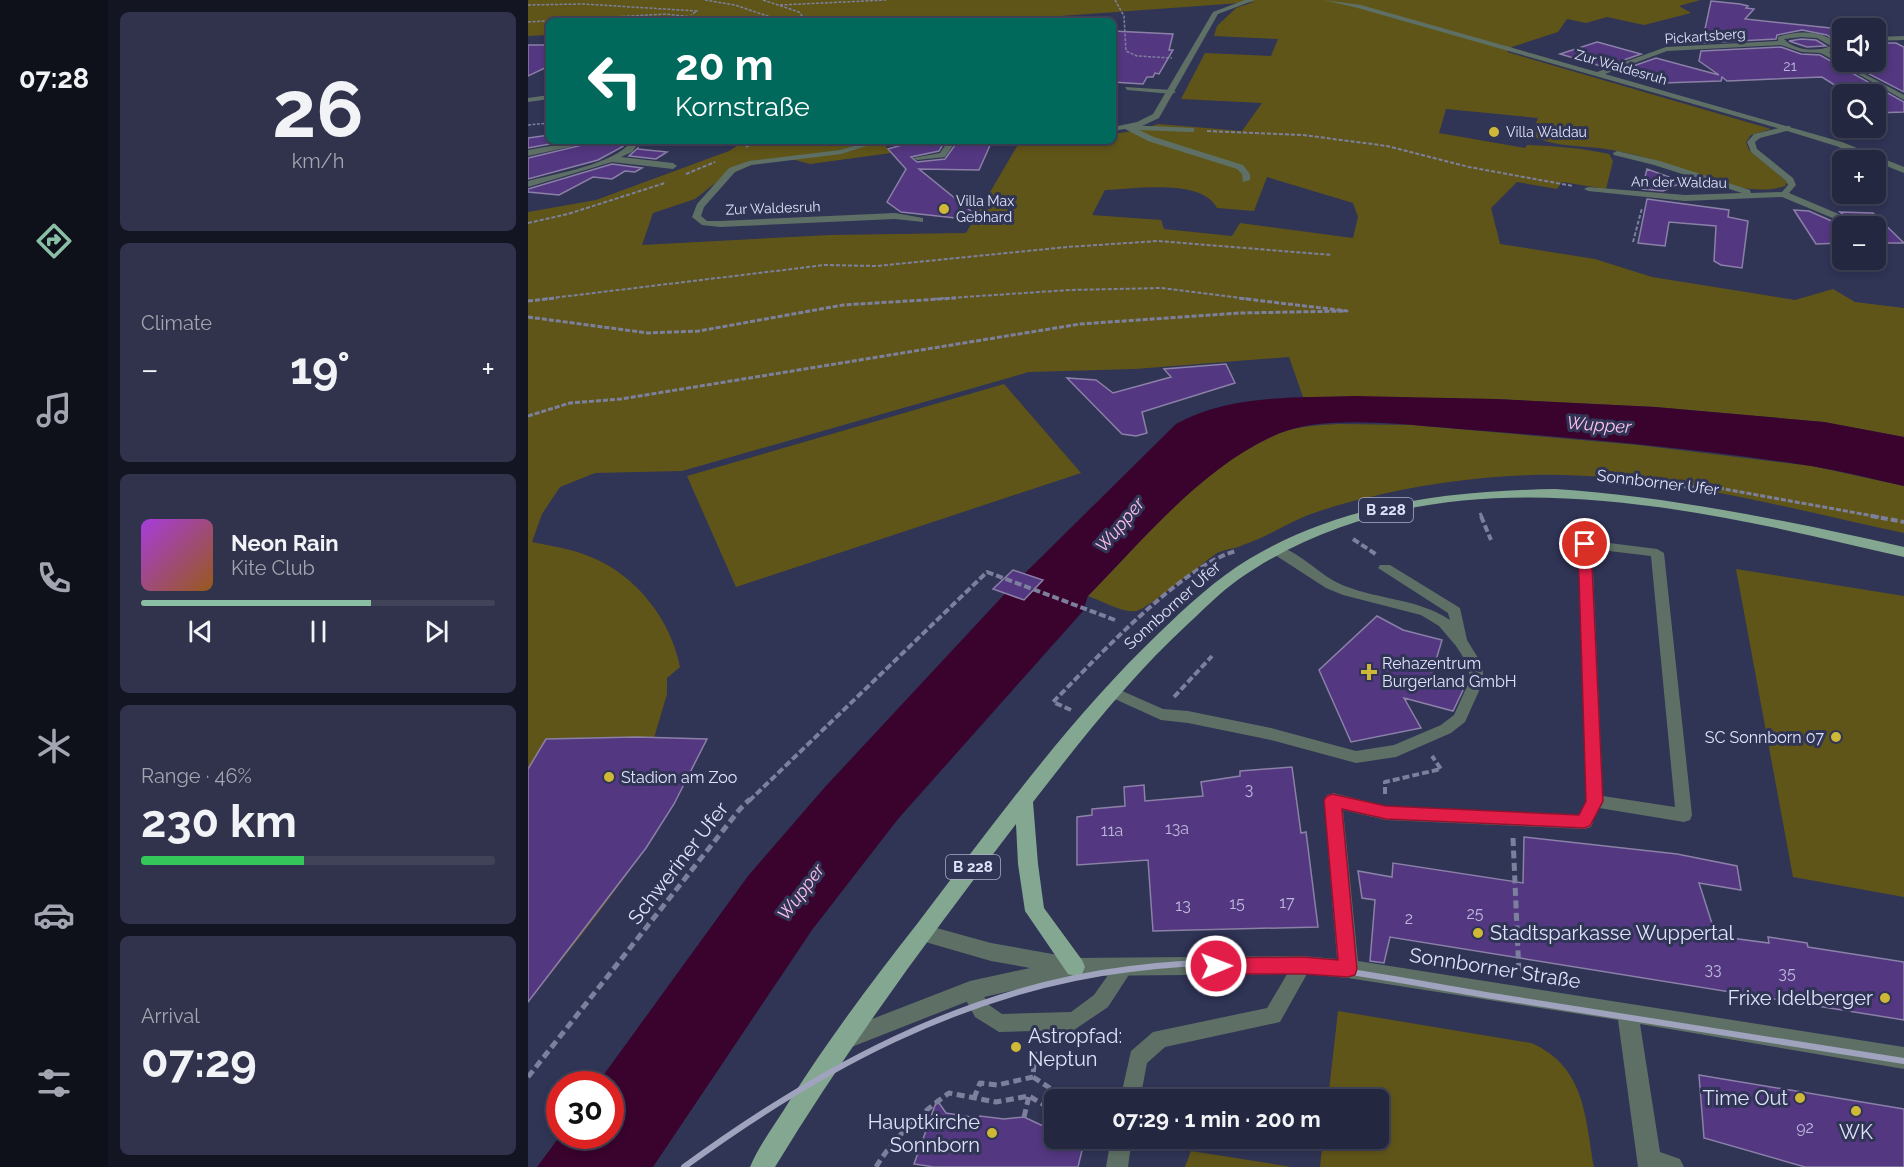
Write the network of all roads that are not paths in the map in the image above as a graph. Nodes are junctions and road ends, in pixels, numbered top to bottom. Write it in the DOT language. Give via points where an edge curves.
graph roads {
  1 [pos="1252,0"];
  2 [pos="1328,0"];
  3 [pos="1904,38"];
  4 [pos="1886,39"];
  5 [pos="1832,41"];
  6 [pos="1782,43"];
  7 [pos="1832,48"];
  8 [pos="1822,51"];
  9 [pos="1598,74"];
  10 [pos="1127,88"];
  11 [pos="1172,92"];
  12 [pos="546,97"];
  13 [pos="1904,98"];
  14 [pos="528,100"];
  15 [pos="1128,127"];
  16 [pos="1116,129"];
  17 [pos="1787,129"];
  18 [pos="1191,130"];
  19 [pos="577,144"];
  20 [pos="634,144"];
  21 [pos="869,144"];
  22 [pos="950,144"];
  23 [pos="528,153"];
  24 [pos="1617,153"];
  25 [pos="917,158"];
  26 [pos="612,159"];
  27 [pos="673,166"];
  28 [pos="1904,170"];
  29 [pos="1246,180"];
  30 [pos="528,184"];
  31 [pos="1588,189"];
  32 [pos="1784,194"];
  33 [pos="1770,196"];
  34 [pos="1834,216"];
  35 [pos="920,220"];
  36 [pos="1277,550"];
  37 [pos="1904,552"];
  38 [pos="1384,563"];
  39 [pos="1461,642"];
  40 [pos="1111,691"];
  41 [pos="1024,801"];
  42 [pos="1595,801"];
  43 [pos="1584,822"];
  44 [pos="922,933"];
  45 [pos="1303,965"];
  46 [pos="1125,967"];
  47 [pos="1075,968"];
  48 [pos="1348,969"];
  49 [pos="970,992"];
  50 [pos="1628,1012"];
  51 [pos="844,1040"];
  52 [pos="1904,1058"];
  53 [pos="1132,1089"];
  54 [pos="1120,1149"];
  55 [pos="1649,1164"];
  56 [pos="762,1167"];
  57 [pos="1117,1167"];
  58 [pos="1672,1167"];
  1 -- 11 [label="street" via="1215,13"];
  2 -- 9 [label="street, Zur Waldesruh"];
  3 -- 4 [label="street"];
  5 -- 6 [label="street, Pickartsberg" via="1798,35 1780,38"];
  6 -- 8 [label="street, Pickartsberg"];
  6 -- 9 [label="street, Pickartsberg" via="1666,49"];
  7 -- 8 [label="street"];
  8 -- 13 [label="street"];
  9 -- 17 [label="street, Zur Waldesruh"];
  10 -- 11 [label="lane"];
  11 -- 15 [label="street" via="1156,116"];
  12 -- 14 [label="street"];
  15 -- 16 [label="street"];
  15 -- 18 [label="lane"];
  15 -- 29 [label="lane" via="1151,139 1240,167"];
  17 -- 28 [label="street, Zur Waldesruh" via="1839,144"];
  17 -- 32 [label="lane" via="1757,136 1751,142 1754,150 1791,180 1792,185"];
  19 -- 23 [label="street"];
  20 -- 26 [label="street"];
  21 -- 35 [label="lane, Zur Waldesruh" via="841,152 749,163 732,170 700,206 696,217 705,223 720,224 895,216"];
  22 -- 25 [label="lane" via="942,155"];
  24 -- 33 [label="lane, An der Waldau" via="1737,190"];
  26 -- 27 [label="street"];
  26 -- 30 [label="street"];
  31 -- 33 [label="lane, An der Waldau" via="1664,197"];
  32 -- 33 [label="lane, An der Waldau"];
  32 -- 34 [label="lane"];
  36 -- 37 [label="main road, Sonnborner Ufer / B 228" via="1334,526 1408,505 1537,492 1715,509"];
  36 -- 39 [label="lane" via="1331,585 1426,612 1444,623"];
  36 -- 40 [label="main road, Sonnborner Ufer / B 228" via="1233,577 1174,628"];
  38 -- 39 [label="lane" via="1455,611"];
  39 -- 40 [label="lane" via="1476,666 1476,682 1460,718 1446,729 1396,751 1356,757 1270,734 1161,714"];
  40 -- 41 [label="main road, Sonnborner Ufer / B 228"];
  41 -- 44 [label="main road, Sonnborner Ufer / B 228"];
  41 -- 47 [label="main road" via="1035,911"];
  42 -- 42 [label="lane" via="1684,815 1657,553 1585,544"];
  42 -- 43 [label="lane"];
  43 -- 48 [label="street" via="1386,813 1332,800"];
  44 -- 47 [label="street, Sonnborner Straße" via="991,952"];
  44 -- 51 [label="main road, Sonnborner Ufer / B 228"];
  45 -- 46 [label="street, Sonnborner Straße"];
  45 -- 48 [label="street, Sonnborner Straße"];
  45 -- 53 [label="lane" via="1273,1016 1160,1038 1138,1058"];
  46 -- 47 [label="street, Sonnborner Straße"];
  46 -- 49 [label="lane" via="1101,1001 1074,1021 999,1023 981,1011"];
  47 -- 49 [label="street, Sonnborner Straße"];
  48 -- 50 [label="street, Sonnborner Straße"];
  49 -- 51 [label="street, Sonnborner Straße"];
  50 -- 52 [label="street, Sonnborner Straße"];
  50 -- 55 [label="street"];
  51 -- 56 [label="main road, B 228"];
  54 -- 57 [label="lane"];
  55 -- 58 [label="street"];
}
